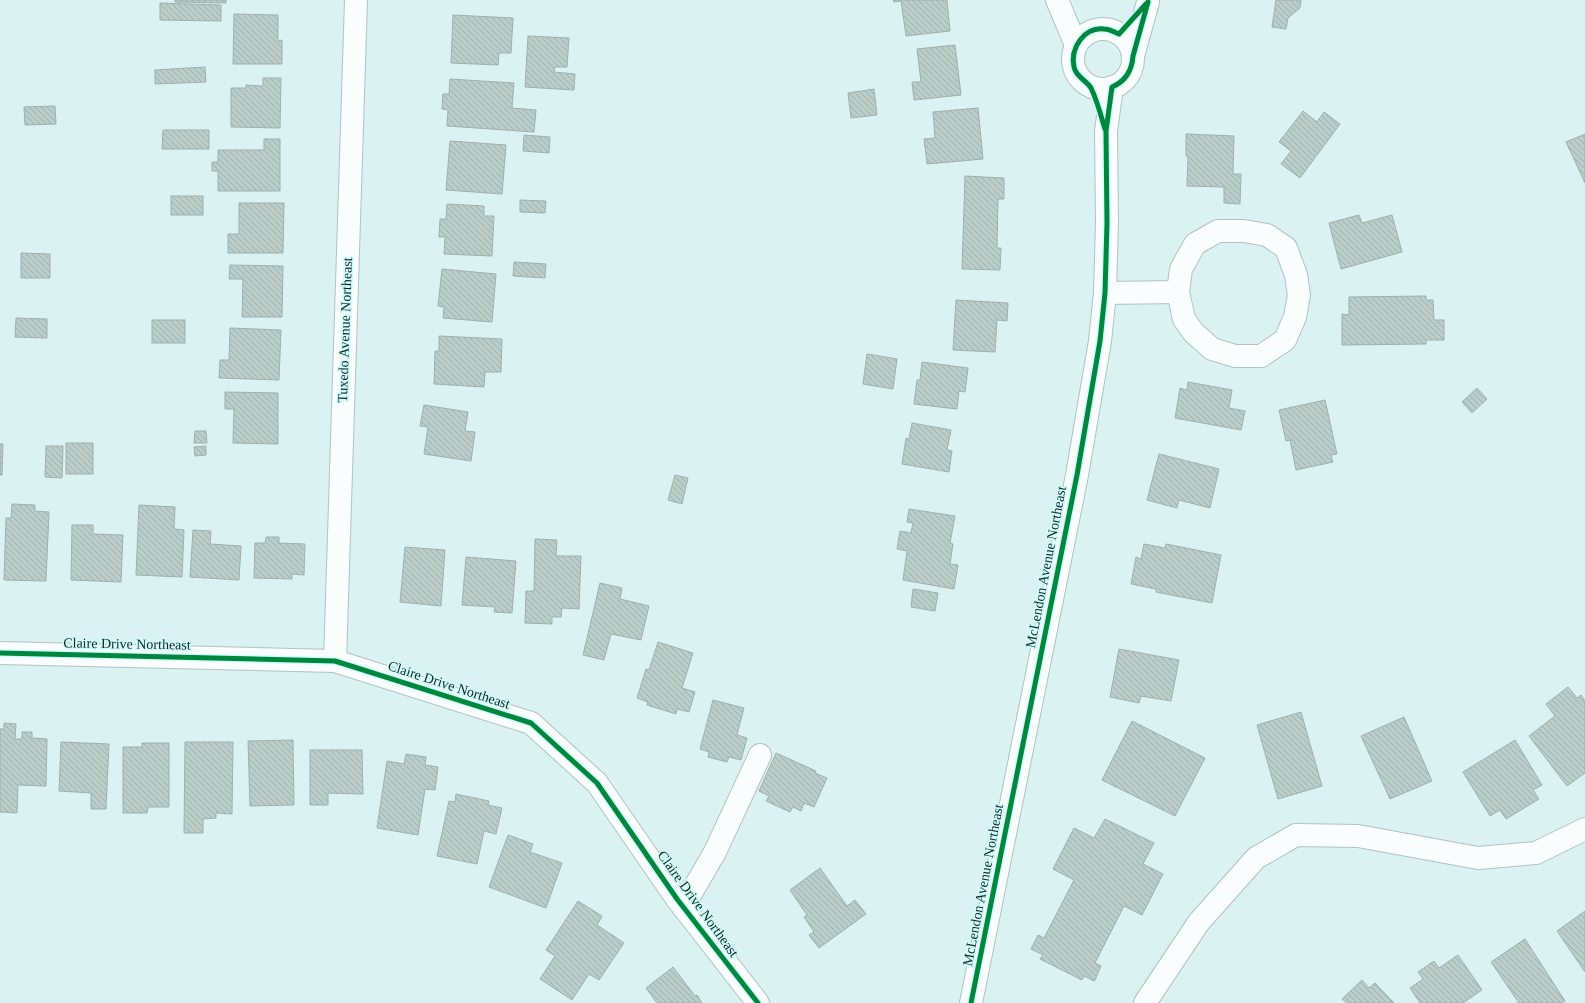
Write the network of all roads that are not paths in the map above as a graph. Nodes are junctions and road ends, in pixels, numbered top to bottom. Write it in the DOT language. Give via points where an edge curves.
graph roads {
  1 [pos="356,0"];
  2 [pos="1056,0"];
  3 [pos="1148,1"];
  4 [pos="1119,34"];
  5 [pos="1076,45"];
  6 [pos="1133,56"];
  7 [pos="1090,87"];
  8 [pos="1112,87"];
  9 [pos="1106,131"];
  10 [pos="1178,292"];
  11 [pos="1105,293"];
  12 [pos="0,653"];
  13 [pos="335,661"];
  14 [pos="760,755"];
  15 [pos="1585,829"];
  16 [pos="683,907"];
  17 [pos="758,1003"];
  18 [pos="972,1003"];
  19 [pos="1145,1003"];
  1 -- 13 [label="street, Tuxedo Avenue Northeast"];
  2 -- 5 [label="street"];
  3 -- 4 [label="street"];
  3 -- 6 [label="street"];
  4 -- 5 [label="street" via="1104,29 1092,31 1082,37"];
  4 -- 6 [label="street" via="1128,43"];
  5 -- 7 [label="street, McLendon Avenue Northeast" via="1073,56 1074,68"];
  6 -- 8 [label="street" via="1128,75"];
  7 -- 8 [label="street"];
  7 -- 9 [label="street, McLendon Avenue Northeast"];
  8 -- 9 [label="street, McLendon Avenue Northeast"];
  9 -- 11 [label="street, McLendon Avenue Northeast"];
  10 -- 10 [label="street" via="1181,270 1195,244 1218,231 1244,231 1267,235 1286,248 1296,275 1299,294 1295,318 1285,340 1261,356 1235,356 1212,349 1193,332 1184,319"];
  10 -- 11 [label="street"];
  11 -- 18 [label="street, McLendon Avenue Northeast" via="1100,340 1077,475"];
  12 -- 13 [label="street, Claire Drive Northeast"];
  13 -- 16 [label="street, Claire Drive Northeast" via="531,723 597,783"];
  14 -- 16 [label="street" via="715,852"];
  15 -- 19 [label="street" via="1536,853 1478,858 1358,836 1296,835 1251,863 1199,922"];
  16 -- 17 [label="street, Claire Drive Northeast"];
}
